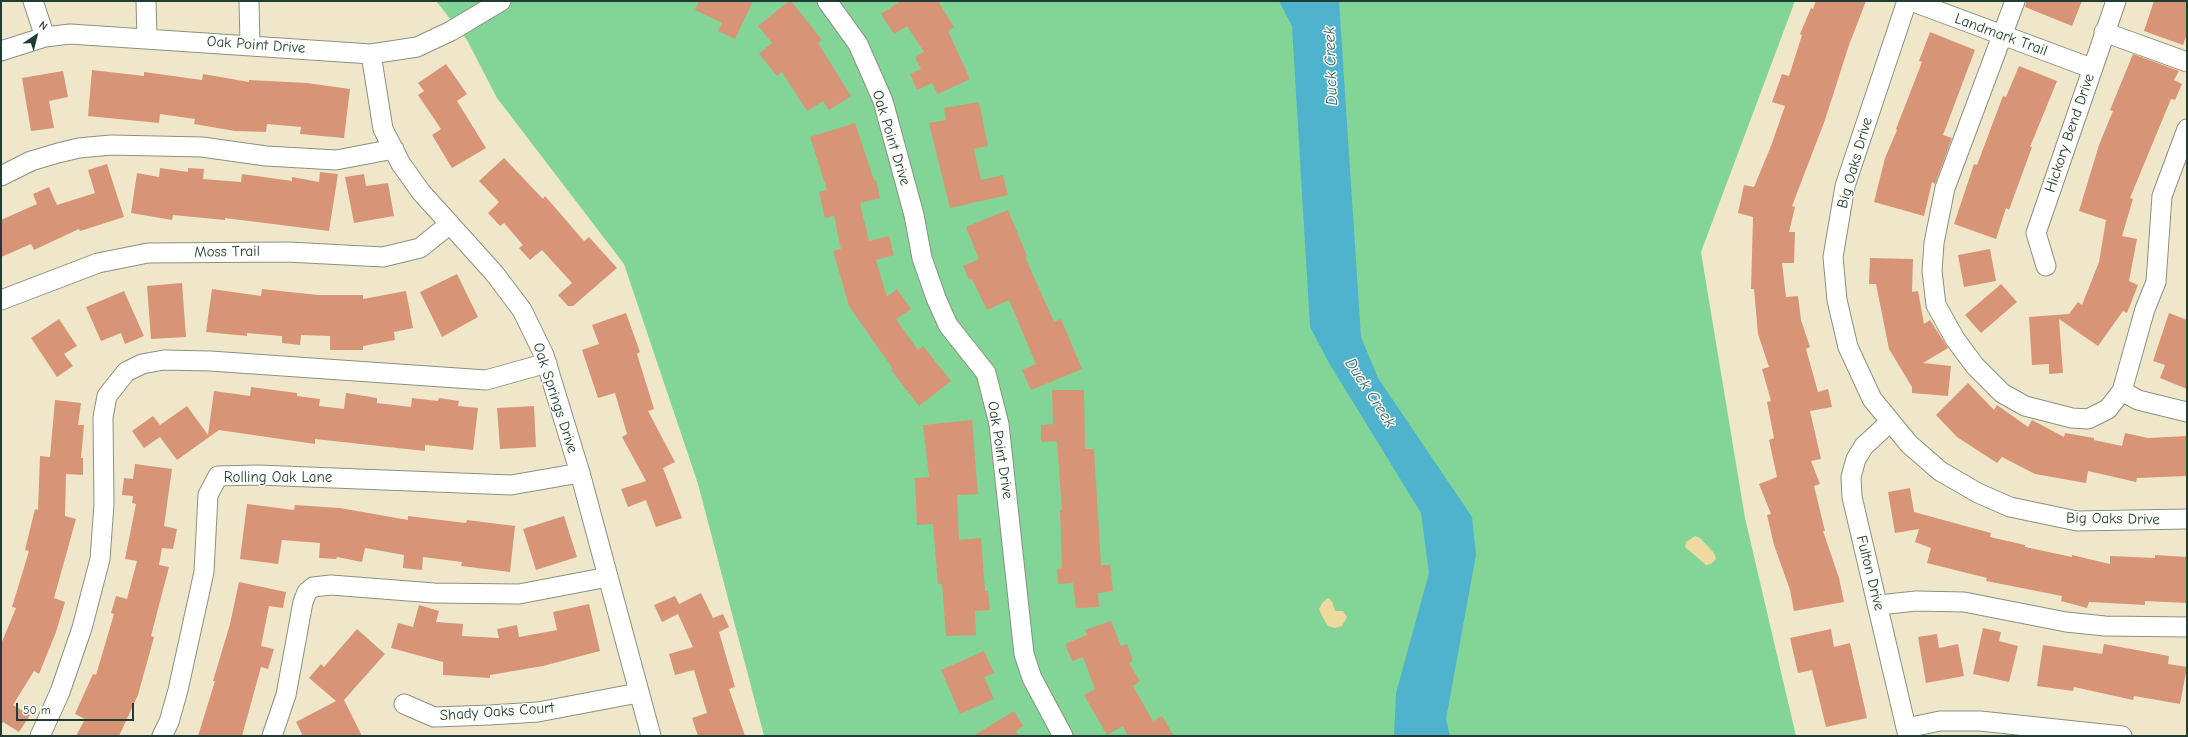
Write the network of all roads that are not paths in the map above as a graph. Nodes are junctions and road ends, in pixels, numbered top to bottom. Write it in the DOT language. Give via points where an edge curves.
graph roads {
  1 [pos="33,1"];
  2 [pos="146,1"];
  3 [pos="249,1"];
  4 [pos="501,1"];
  5 [pos="827,1"];
  6 [pos="1907,1"];
  7 [pos="1911,1"];
  8 [pos="2015,1"];
  9 [pos="2116,1"];
  10 [pos="2104,32"];
  11 [pos="2003,36"];
  12 [pos="45,37"];
  13 [pos="147,38"];
  14 [pos="250,44"];
  15 [pos="1,51"];
  16 [pos="372,54"];
  17 [pos="2187,62"];
  18 [pos="2092,68"];
  19 [pos="2187,129"];
  20 [pos="394,149"];
  21 [pos="1,176"];
  22 [pos="450,224"];
  23 [pos="2046,266"];
  24 [pos="1,300"];
  25 [pos="547,363"];
  26 [pos="2122,391"];
  27 [pos="2187,412"];
  28 [pos="1890,422"];
  29 [pos="580,473"];
  30 [pos="2187,519"];
  31 [pos="608,577"];
  32 [pos="1879,605"];
  33 [pos="2187,627"];
  34 [pos="638,693"];
  35 [pos="404,704"];
  36 [pos="1907,732"];
  37 [pos="40,736"];
  38 [pos="162,736"];
  39 [pos="272,736"];
  40 [pos="651,736"];
  41 [pos="1063,736"];
  42 [pos="2122,736"];
  1 -- 12 [label="street"];
  2 -- 13 [label="street"];
  3 -- 14 [label="street"];
  4 -- 16 [label="street, Oak Point Drive" via="451,31 417,47"];
  5 -- 41 [label="street, Oak Point Drive" via="858,44 883,101 914,215 922,258 936,298 948,325 986,373 999,424 1024,654 1032,678"];
  6 -- 28 [label="street, Big Oaks Drive" via="1845,186 1833,257 1837,300 1848,348 1872,399"];
  7 -- 11 [label="street, Landmark Trail"];
  8 -- 11 [label="street"];
  9 -- 10 [label="street, Hickory Bend Drive"];
  10 -- 17 [label="street"];
  10 -- 18 [label="street, Hickory Bend Drive"];
  11 -- 18 [label="street, Landmark Trail"];
  11 -- 26 [label="street" via="1945,188 1934,243 1932,271 1936,304 1955,339 1975,366 2002,392 2025,406 2072,418 2088,419 2108,409"];
  12 -- 13 [label="street, Oak Point Drive" via="70,34"];
  12 -- 15 [label="street, Oak Point Drive"];
  13 -- 14 [label="street, Oak Point Drive"];
  14 -- 16 [label="street, Oak Point Drive"];
  16 -- 20 [label="street, Oak Springs Drive" via="384,129"];
  18 -- 23 [label="street, Hickory Bend Drive" via="2036,233"];
  19 -- 26 [label="street" via="2162,196 2156,282 2145,309"];
  20 -- 21 [label="street" via="336,160 266,156 202,147 111,145 79,148 31,161"];
  20 -- 22 [label="street, Oak Springs Drive" via="421,192"];
  22 -- 24 [label="street, Moss Trail" via="420,248 383,257 288,252 148,253 98,263"];
  22 -- 25 [label="street, Oak Springs Drive" via="494,273 522,310"];
  25 -- 29 [label="street, Oak Springs Drive"];
  25 -- 37 [label="street" via="486,380 210,361 164,360 142,364 126,372 107,396 103,417 104,486 100,559 78,642 60,692"];
  26 -- 27 [label="street" via="2138,400"];
  28 -- 30 [label="street, Big Oaks Drive" via="1909,444 1940,471 1978,493 2010,507 2076,521"];
  28 -- 32 [label="street, Fulton Drive" via="1864,446 1856,459 1851,477 1852,497"];
  29 -- 31 [label="street, Oak Springs Drive"];
  29 -- 38 [label="street, Rolling Oak Lane" via="511,485 258,475 218,476 208,495 204,572 178,690 169,722"];
  31 -- 34 [label="street, Oak Springs Drive"];
  31 -- 39 [label="street" via="519,594 434,593 331,585 313,587 307,592 303,602 286,695"];
  32 -- 33 [label="street" via="1916,601 1964,602 2066,622 2105,626"];
  32 -- 36 [label="street, Fulton Drive"];
  34 -- 35 [label="street, Shady Oaks Court" via="538,712 490,715 434,717"];
  34 -- 40 [label="street, Oak Springs Drive"];
  36 -- 42 [label="street" via="1940,721 1980,721"];
}
